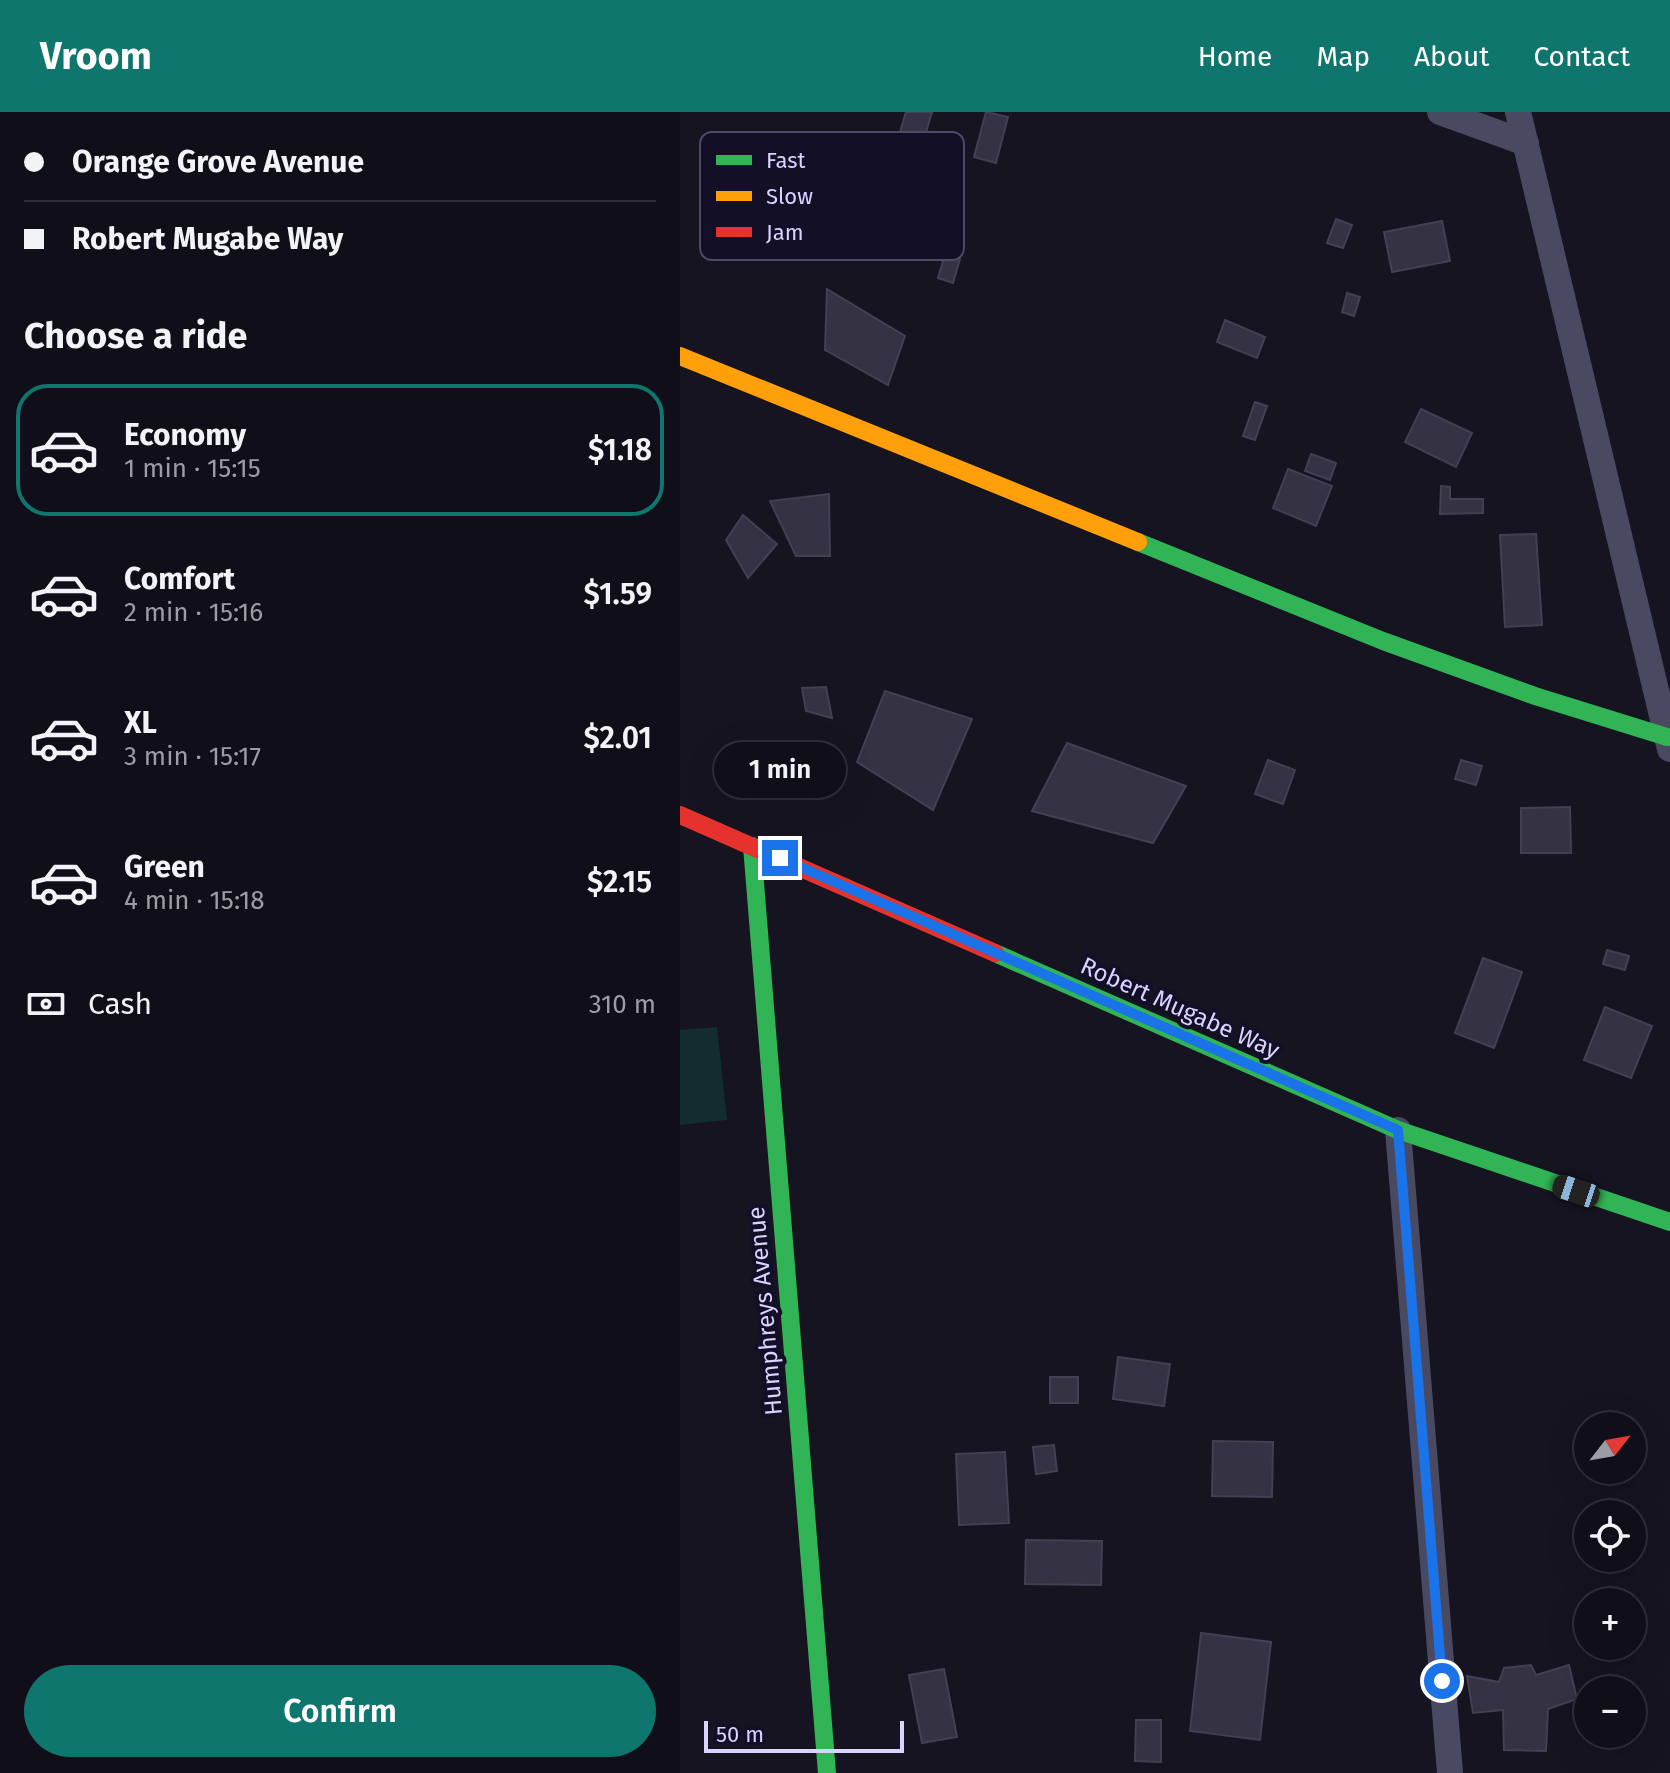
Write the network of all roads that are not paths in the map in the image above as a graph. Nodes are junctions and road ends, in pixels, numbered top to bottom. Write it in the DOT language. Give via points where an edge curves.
graph roads {
  1 [pos="1440,112"];
  2 [pos="1518,112"];
  3 [pos="1526,143"];
  4 [pos="680,356"];
  5 [pos="1668,743"];
  6 [pos="680,815"];
  7 [pos="752,846"];
  8 [pos="1398,1130"];
  9 [pos="1670,1222"];
  10 [pos="827,1773"];
  11 [pos="1450,1773"];
  1 -- 3 [label="street"];
  2 -- 3 [label="street"];
  3 -- 5 [label="street"];
  4 -- 5 [label="street" via="1383,641"];
  6 -- 7 [label="street, Robert Mugabe Way"];
  7 -- 8 [label="street, Robert Mugabe Way"];
  7 -- 10 [label="street, Humphreys Avenue"];
  8 -- 9 [label="street, Robert Mugabe Way"];
  8 -- 11 [label="street"];
}
